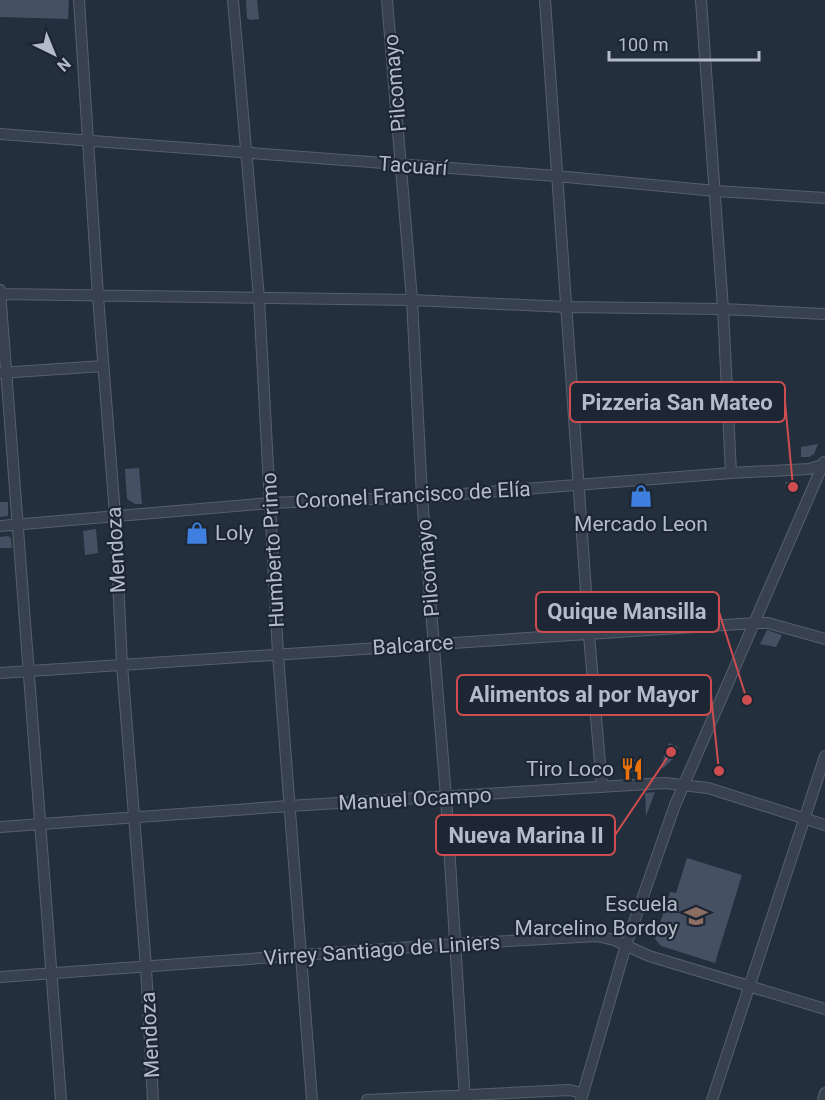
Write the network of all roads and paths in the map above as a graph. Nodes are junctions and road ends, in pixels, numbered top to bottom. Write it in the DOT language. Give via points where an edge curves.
graph roads {
  1 [pos="79,0"];
  2 [pos="232,0"];
  3 [pos="387,0"];
  4 [pos="545,0"];
  5 [pos="701,0"];
  6 [pos="0,134"];
  7 [pos="88,142"];
  8 [pos="246,154"];
  9 [pos="402,165"];
  10 [pos="556,176"];
  11 [pos="716,192"];
  12 [pos="825,198"];
  13 [pos="0,293"];
  14 [pos="98,296"];
  15 [pos="259,298"];
  16 [pos="412,300"];
  17 [pos="567,307"];
  18 [pos="723,309"];
  19 [pos="825,314"];
  20 [pos="103,366"];
  21 [pos="3,373"];
  22 [pos="824,463"];
  23 [pos="730,473"];
  24 [pos="580,485"];
  25 [pos="422,497"];
  26 [pos="270,503"];
  27 [pos="115,515"];
  28 [pos="17,524"];
  29 [pos="0,526"];
  30 [pos="755,623"];
  31 [pos="589,635"];
  32 [pos="825,639"];
  33 [pos="434,644"];
  34 [pos="278,654"];
  35 [pos="122,665"];
  36 [pos="28,671"];
  37 [pos="0,673"];
  38 [pos="825,756"];
  39 [pos="683,783"];
  40 [pos="602,787"];
  41 [pos="446,797"];
  42 [pos="289,806"];
  43 [pos="134,818"];
  44 [pos="804,818"];
  45 [pos="39,825"];
  46 [pos="825,825"];
  47 [pos="0,827"];
  48 [pos="455,944"];
  49 [pos="626,945"];
  50 [pos="300,956"];
  51 [pos="146,967"];
  52 [pos="52,973"];
  53 [pos="0,977"];
  54 [pos="749,985"];
  55 [pos="825,1009"];
  56 [pos="825,1093"];
  57 [pos="465,1097"];
  58 [pos="582,1097"];
  59 [pos="61,1100"];
  60 [pos="153,1100"];
  61 [pos="312,1100"];
  62 [pos="367,1100"];
  63 [pos="712,1100"];
  64 [pos="823,1100"];
  1 -- 7 [label="street, Mendoza"];
  2 -- 8 [label="street, Humberto Primo"];
  3 -- 9 [label="street, Pilcomayo"];
  4 -- 10 [label="street"];
  5 -- 11 [label="street"];
  6 -- 7 [label="street, Tacuarí"];
  7 -- 8 [label="street, Tacuarí"];
  7 -- 14 [label="street, Mendoza"];
  8 -- 9 [label="street, Tacuarí"];
  8 -- 15 [label="street, Humberto Primo"];
  9 -- 10 [label="street, Tacuarí"];
  9 -- 16 [label="street, Pilcomayo"];
  10 -- 11 [label="street, Tacuarí"];
  10 -- 17 [label="street"];
  11 -- 12 [label="street, Tacuarí"];
  11 -- 18 [label="street"];
  13 -- 14 [label="street"];
  13 -- 21 [label="street"];
  14 -- 15 [label="street"];
  14 -- 20 [label="street, Mendoza"];
  15 -- 16 [label="street"];
  15 -- 26 [label="street, Humberto Primo"];
  16 -- 17 [label="street"];
  16 -- 25 [label="street, Pilcomayo"];
  17 -- 18 [label="street"];
  17 -- 24 [label="street"];
  18 -- 19 [label="street"];
  18 -- 23 [label="street"];
  20 -- 21 [label="street"];
  20 -- 27 [label="street, Mendoza"];
  21 -- 28 [label="street"];
  22 -- 23 [label="street, Coronel Francisco de Elía" via="809,469"];
  22 -- 30 [label="street"];
  23 -- 24 [label="street, Coronel Francisco de Elía"];
  24 -- 25 [label="street, Coronel Francisco de Elía"];
  24 -- 31 [label="street"];
  25 -- 26 [label="street, Coronel Francisco de Elía"];
  25 -- 33 [label="street, Pilcomayo"];
  26 -- 27 [label="street, Coronel Francisco de Elía"];
  26 -- 34 [label="street, Humberto Primo"];
  27 -- 28 [label="street, Coronel Francisco de Elía"];
  27 -- 35 [label="street, Mendoza"];
  28 -- 29 [label="street, Coronel Francisco de Elía"];
  28 -- 36 [label="street"];
  30 -- 31 [label="street, Balcarce"];
  30 -- 32 [label="street, Balcarce"];
  30 -- 39 [label="street"];
  31 -- 33 [label="street, Balcarce"];
  31 -- 40 [label="street"];
  33 -- 34 [label="street, Balcarce"];
  33 -- 41 [label="street, Pilcomayo"];
  34 -- 35 [label="street, Balcarce"];
  34 -- 42 [label="street, Humberto Primo"];
  35 -- 36 [label="street, Balcarce"];
  35 -- 43 [label="street, Mendoza"];
  36 -- 37 [label="street, Balcarce"];
  36 -- 45 [label="street"];
  38 -- 44 [label="street"];
  39 -- 40 [label="street, Manuel Ocampo"];
  39 -- 44 [label="street, Manuel Ocampo"];
  39 -- 49 [label="street"];
  40 -- 41 [label="street, Manuel Ocampo"];
  41 -- 42 [label="street, Manuel Ocampo"];
  41 -- 48 [label="street, Pilcomayo"];
  42 -- 43 [label="street, Manuel Ocampo"];
  42 -- 50 [label="street, Humberto Primo"];
  43 -- 45 [label="street, Manuel Ocampo"];
  43 -- 51 [label="street, Mendoza"];
  44 -- 46 [label="street, Manuel Ocampo"];
  44 -- 54 [label="street"];
  45 -- 47 [label="street, Manuel Ocampo"];
  45 -- 52 [label="street"];
  48 -- 49 [label="street, Virrey Santiago de Liniers" via="597,936"];
  48 -- 50 [label="street, Virrey Santiago de Liniers"];
  48 -- 57 [label="street, Pilcomayo"];
  49 -- 54 [label="street, Virrey Santiago de Liniers" via="649,956"];
  49 -- 58 [label="street"];
  50 -- 51 [label="street, Virrey Santiago de Liniers"];
  50 -- 61 [label="street, Humberto Primo"];
  51 -- 52 [label="street, Virrey Santiago de Liniers"];
  51 -- 60 [label="street, Mendoza"];
  52 -- 53 [label="street, Virrey Santiago de Liniers"];
  52 -- 59 [label="street"];
  54 -- 55 [label="street, Virrey Santiago de Liniers"];
  54 -- 63 [label="street"];
  56 -- 64 [label="street"];
  57 -- 58 [label="street" via="568,1090"];
  57 -- 62 [label="street"];
}
